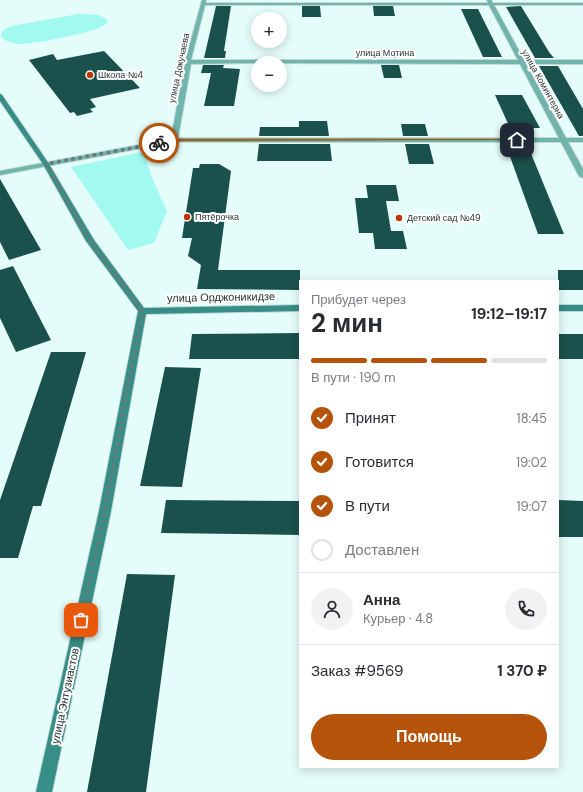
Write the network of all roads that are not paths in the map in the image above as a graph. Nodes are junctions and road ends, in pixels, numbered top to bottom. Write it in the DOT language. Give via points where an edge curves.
graph roads {
  1 [pos="203,2"];
  2 [pos="490,2"];
  3 [pos="583,4"];
  4 [pos="188,62"];
  5 [pos="521,62"];
  6 [pos="583,62"];
  7 [pos="0,96"];
  8 [pos="174,140"];
  9 [pos="564,140"];
  10 [pos="583,140"];
  11 [pos="46,164"];
  12 [pos="0,174"];
  13 [pos="583,176"];
  14 [pos="299,308"];
  15 [pos="559,308"];
  16 [pos="583,308"];
  17 [pos="142,311"];
  18 [pos="44,792"];
  1 -- 2 [label="street"];
  1 -- 4 [label="street, улица Докучаева"];
  2 -- 3 [label="street"];
  2 -- 5 [label="street, улица Коминтерна"];
  4 -- 5 [label="street, улица Мотина"];
  4 -- 8 [label="street, улица Докучаева"];
  5 -- 6 [label="street, улица Мотина"];
  5 -- 9 [label="street, улица Коминтерна"];
  7 -- 11 [label="street"];
  8 -- 9 [label="street"];
  8 -- 11 [label="street"];
  9 -- 10 [label="street"];
  9 -- 13 [label="street, улица Коминтерна"];
  11 -- 12 [label="street"];
  11 -- 17 [label="street" via="90,241"];
  14 -- 17 [label="street, улица Орджоникидзе"];
  15 -- 16 [label="street"];
  17 -- 18 [label="street, улица Энтузиастов" via="105,511"];
}
